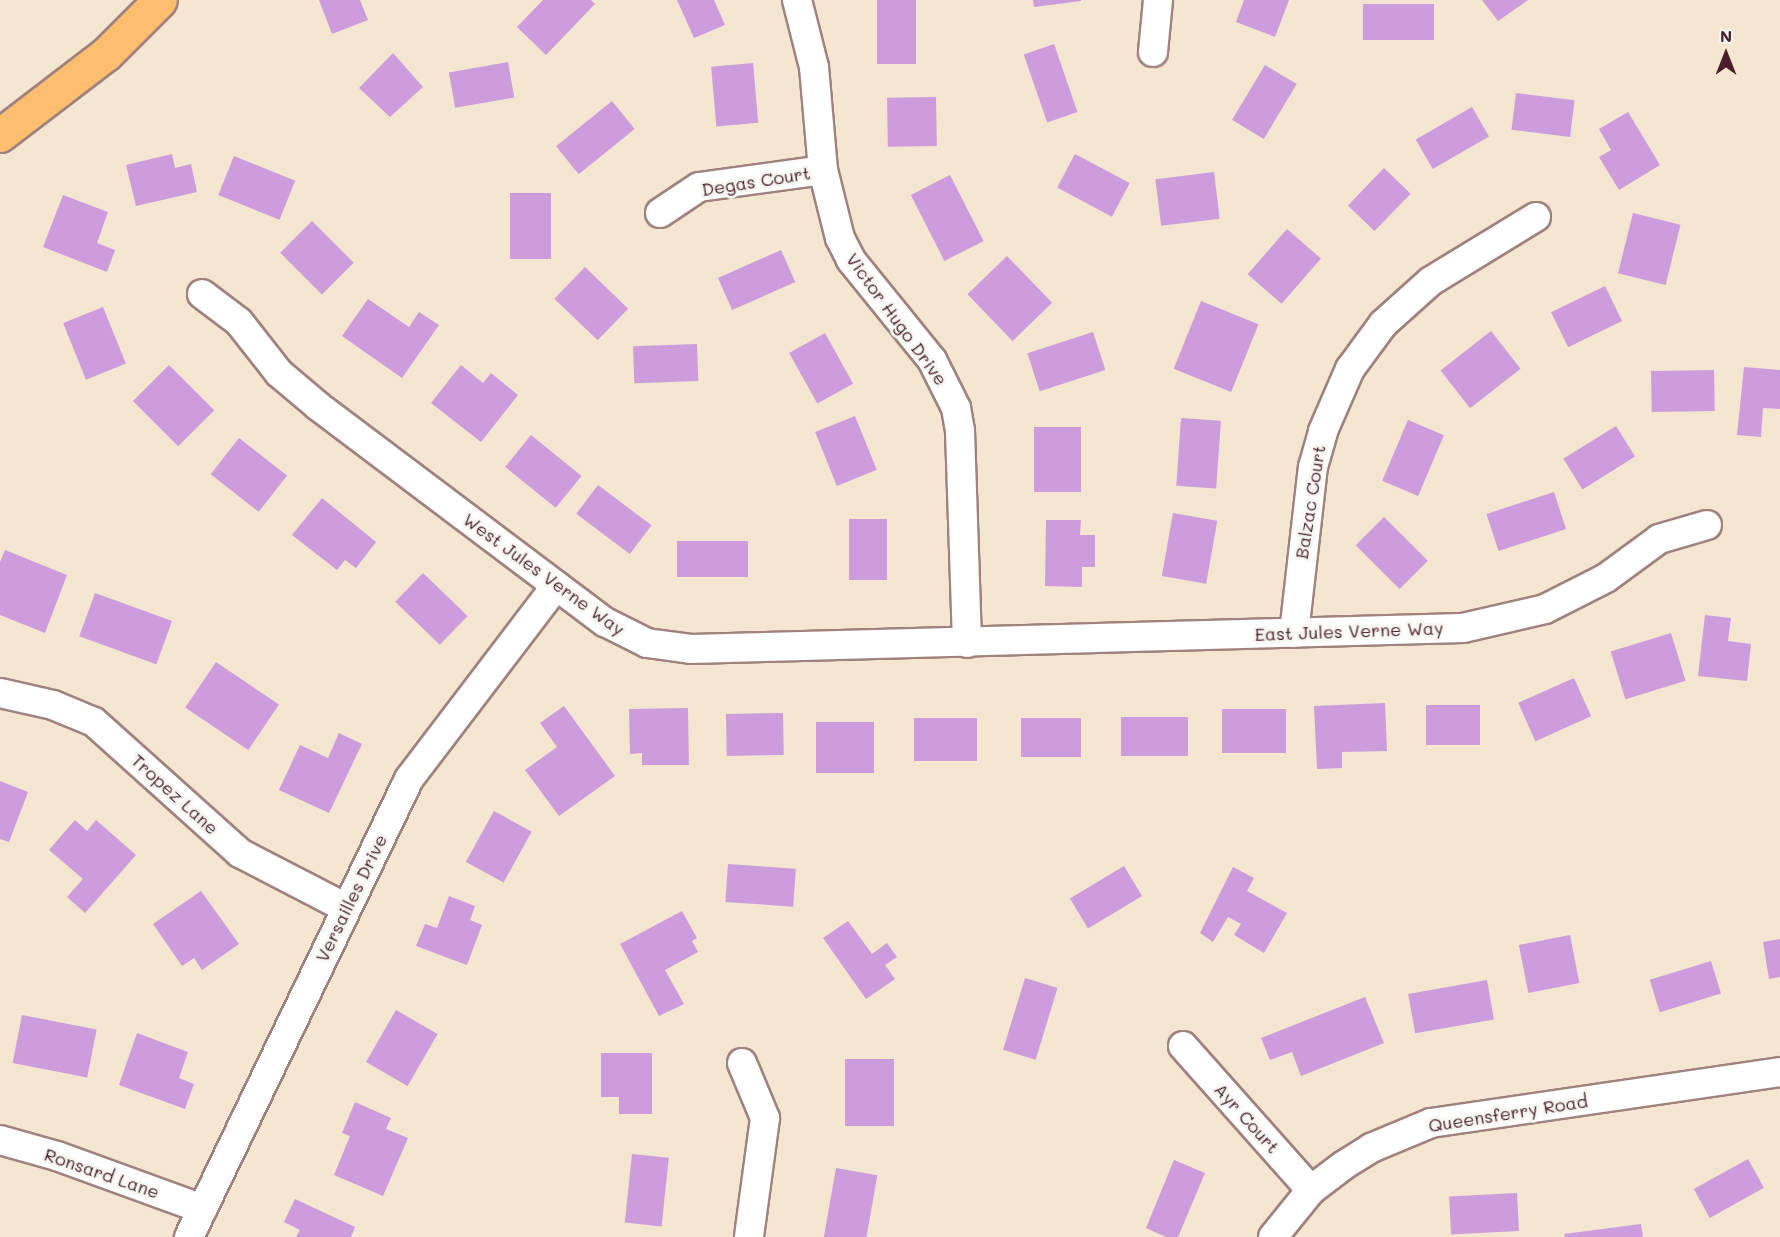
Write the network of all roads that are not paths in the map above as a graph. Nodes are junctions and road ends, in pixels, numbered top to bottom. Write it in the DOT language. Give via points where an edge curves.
graph roads {
  1 [pos="160,0"];
  2 [pos="797,0"];
  3 [pos="1158,0"];
  4 [pos="1153,52"];
  5 [pos="0,135"];
  6 [pos="823,170"];
  7 [pos="660,213"];
  8 [pos="1536,217"];
  9 [pos="202,294"];
  10 [pos="1707,525"];
  11 [pos="556,586"];
  12 [pos="1294,633"];
  13 [pos="967,643"];
  14 [pos="0,693"];
  15 [pos="346,909"];
  16 [pos="1184,1046"];
  17 [pos="742,1063"];
  18 [pos="1780,1072"];
  19 [pos="0,1140"];
  20 [pos="1311,1190"];
  21 [pos="203,1209"];
  22 [pos="189,1237"];
  23 [pos="749,1237"];
  24 [pos="1274,1237"];
  1 -- 5 [label="main road" via="106,54"];
  2 -- 6 [label="street, Victor Hugo Drive" via="814,67"];
  3 -- 4 [label="street"];
  6 -- 7 [label="street, Degas Court" via="699,187"];
  6 -- 13 [label="street, Victor Hugo Drive" via="840,238 851,260 932,360 956,408"];
  8 -- 12 [label="street, Balzac Court" via="1431,281 1383,324 1350,369 1323,431 1313,467"];
  9 -- 11 [label="street, West Jules Verne Way" via="239,322 279,373 318,406"];
  10 -- 12 [label="street, East Jules Verne Way" via="1659,539 1577,595 1502,622 1463,628"];
  11 -- 13 [label="street, West Jules Verne Way" via="626,635 669,646"];
  11 -- 15 [label="street, Versailles Drive" via="428,749 409,779"];
  12 -- 13 [label="street, East Jules Verne Way"];
  14 -- 15 [label="street, Tropez Lane" via="53,705 94,722 240,853"];
  15 -- 21 [label="street, Versailles Drive"];
  16 -- 20 [label="street, Ayr Court"];
  17 -- 23 [label="street" via="765,1118"];
  18 -- 20 [label="street, Queensferry Road" via="1431,1123 1371,1148"];
  19 -- 21 [label="street, Ronsard Lane"];
  20 -- 24 [label="street, Queensferry Road"];
  21 -- 22 [label="street, Versailles Drive"];
}
